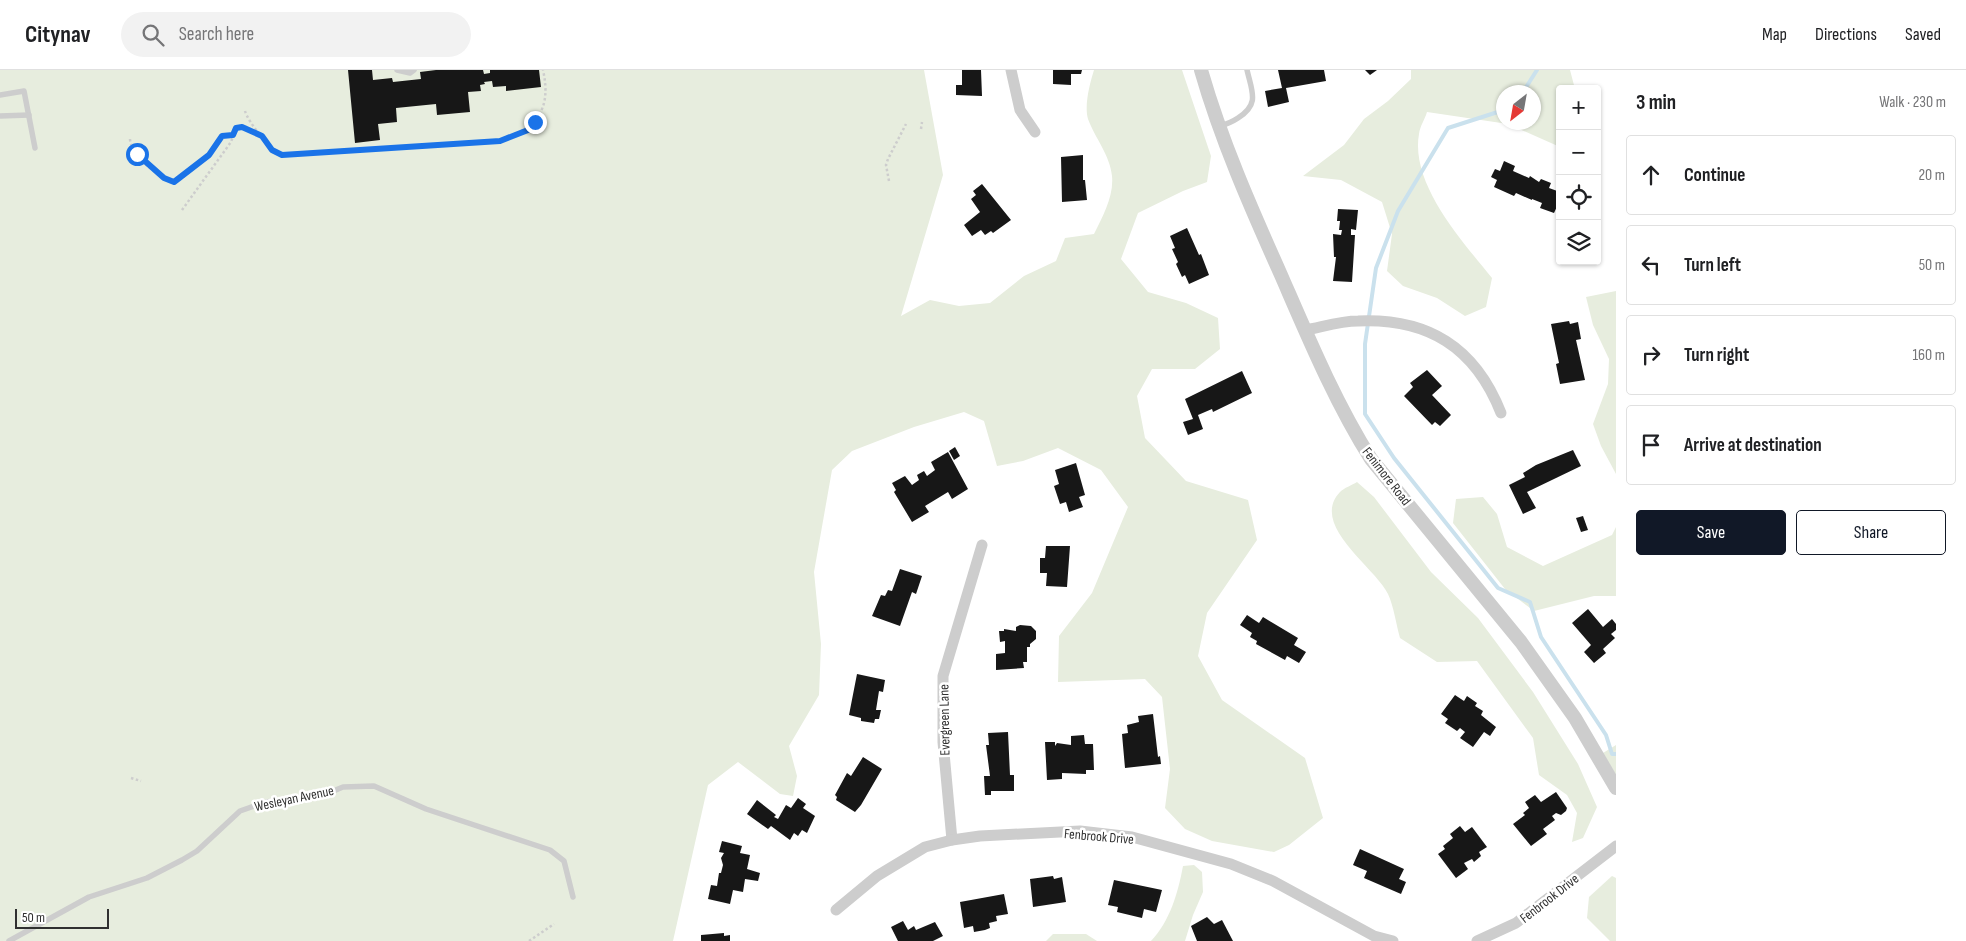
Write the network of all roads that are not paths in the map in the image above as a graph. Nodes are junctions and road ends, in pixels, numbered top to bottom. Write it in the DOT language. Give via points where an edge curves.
graph roads {
  1 [pos="397,70"];
  2 [pos="414,70"];
  3 [pos="1011,70"];
  4 [pos="1201,70"];
  5 [pos="1247,70"];
  6 [pos="0,94"];
  7 [pos="29,115"];
  8 [pos="0,116"];
  9 [pos="1220,126"];
  10 [pos="1035,132"];
  11 [pos="35,148"];
  12 [pos="1305,330"];
  13 [pos="1501,412"];
  14 [pos="982,545"];
  15 [pos="1616,788"];
  16 [pos="952,840"];
  17 [pos="1616,846"];
  18 [pos="573,896"];
  19 [pos="836,910"];
  20 [pos="1373,938"];
  21 [pos="9,941"];
  22 [pos="1393,941"];
  23 [pos="1477,941"];
  1 -- 2 [label="lane" via="410,73"];
  3 -- 10 [label="street" via="1020,110"];
  4 -- 9 [label="street, Fenimore Road"];
  5 -- 9 [label="lane" via="1254,103 1249,111"];
  6 -- 7 [label="lane" via="24,91"];
  7 -- 8 [label="lane"];
  7 -- 11 [label="lane"];
  9 -- 12 [label="street, Fenimore Road" via="1247,199"];
  12 -- 13 [label="street" via="1356,320 1406,323 1433,332 1464,353 1494,393"];
  12 -- 15 [label="street, Fenimore Road" via="1360,442 1521,642 1575,718"];
  14 -- 16 [label="street, Evergreen Lane" via="943,676 943,742"];
  16 -- 19 [label="street, Fenbrook Drive" via="925,847 893,866"];
  16 -- 20 [label="street, Fenbrook Drive" via="1080,831 1132,837 1231,864 1273,881"];
  17 -- 23 [label="street, Fenbrook Drive" via="1516,924"];
  18 -- 21 [label="lane, Wesleyan Avenue" via="564,861 550,850 426,809 374,786 357,785 305,798 266,802 240,811 182,860 146,878 89,897"];
  20 -- 22 [label="street, Fenbrook Drive"];
}
